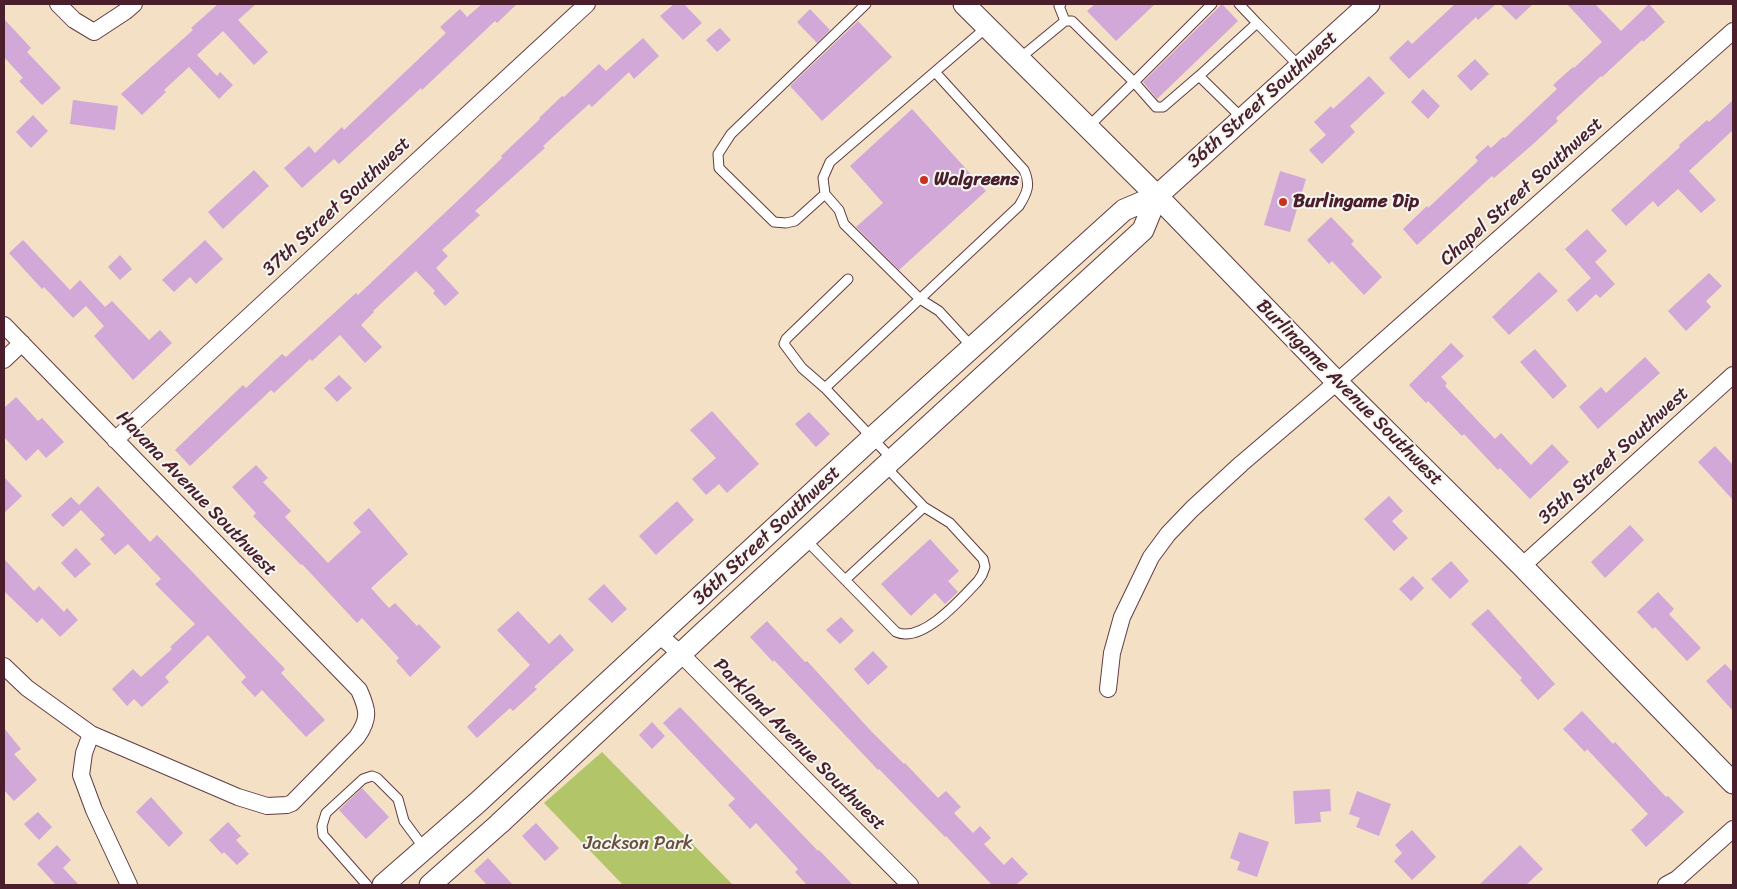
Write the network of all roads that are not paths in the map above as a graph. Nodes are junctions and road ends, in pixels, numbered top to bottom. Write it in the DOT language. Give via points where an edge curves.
graph roads {
  1 [pos="58,4"];
  2 [pos="134,4"];
  3 [pos="587,4"];
  4 [pos="866,4"];
  5 [pos="964,4"];
  6 [pos="1061,4"];
  7 [pos="1212,4"];
  8 [pos="1239,4"];
  9 [pos="1369,4"];
  10 [pos="1065,21"];
  11 [pos="1256,23"];
  12 [pos="987,27"];
  13 [pos="1733,31"];
  14 [pos="1020,58"];
  15 [pos="1300,67"];
  16 [pos="935,72"];
  17 [pos="1199,76"];
  18 [pos="1134,82"];
  19 [pos="1243,118"];
  20 [pos="1088,127"];
  21 [pos="825,194"];
  22 [pos="1156,196"];
  23 [pos="848,279"];
  24 [pos="920,299"];
  25 [pos="4,325"];
  26 [pos="22,343"];
  27 [pos="973,348"];
  28 [pos="4,360"];
  29 [pos="1337,382"];
  30 [pos="1731,382"];
  31 [pos="825,388"];
  32 [pos="929,426"];
  33 [pos="873,438"];
  34 [pos="115,440"];
  35 [pos="889,462"];
  36 [pos="924,507"];
  37 [pos="805,539"];
  38 [pos="1522,566"];
  39 [pos="845,580"];
  40 [pos="659,635"];
  41 [pos="681,654"];
  42 [pos="4,666"];
  43 [pos="1108,689"];
  44 [pos="91,734"];
  45 [pos="1733,783"];
  46 [pos="1733,829"];
  47 [pos="425,848"];
  48 [pos="129,885"];
  49 [pos="367,885"];
  50 [pos="383,885"];
  51 [pos="430,885"];
  52 [pos="910,885"];
  53 [pos="1666,885"];
  1 -- 2 [label="street" via="74,20 94,32"];
  3 -- 34 [label="street, 37th Street Southwest"];
  4 -- 21 [label="lane" via="731,134 718,154 719,168 774,222 795,222"];
  5 -- 12 [label="street, Burlingame Avenue Southwest"];
  6 -- 10 [label="lane" via="1058,6"];
  7 -- 18 [label="lane"];
  8 -- 11 [label="lane"];
  9 -- 15 [label="street, 36th Street Southwest"];
  10 -- 14 [label="lane"];
  10 -- 18 [label="lane" via="1072,21"];
  11 -- 15 [label="lane"];
  11 -- 17 [label="lane"];
  12 -- 14 [label="street, Burlingame Avenue Southwest"];
  12 -- 16 [label="lane"];
  13 -- 29 [label="street, Chapel Street Southwest"];
  14 -- 20 [label="street, Burlingame Avenue Southwest"];
  15 -- 19 [label="street, 36th Street Southwest"];
  16 -- 21 [label="lane" via="830,162 823,178"];
  16 -- 24 [label="lane" via="1024,170 1029,180 1027,193 1019,206"];
  17 -- 18 [label="lane" via="1162,107 1156,107"];
  17 -- 19 [label="lane"];
  18 -- 20 [label="lane"];
  19 -- 22 [label="street, 36th Street Southwest"];
  20 -- 22 [label="street, Burlingame Avenue Southwest"];
  21 -- 24 [label="lane" via="839,210 844,224"];
  22 -- 27 [label="street, 36th Street Southwest" via="1124,210"];
  22 -- 29 [label="street, Burlingame Avenue Southwest"];
  22 -- 32 [label="street, 36th Street Southwest" via="1143,230"];
  23 -- 31 [label="lane" via="784,344 802,368"];
  24 -- 27 [label="lane" via="939,311"];
  24 -- 31 [label="lane"];
  25 -- 26 [label="street, Havana Avenue Southwest"];
  26 -- 28 [label="street"];
  26 -- 34 [label="street, Havana Avenue Southwest"];
  27 -- 32 [label="street" via="971,366"];
  27 -- 33 [label="street, 36th Street Southwest"];
  29 -- 38 [label="street, Burlingame Avenue Southwest"];
  29 -- 43 [label="street, Chapel Street Southwest" via="1241,464 1168,534 1151,557 1122,618 1112,654"];
  30 -- 38 [label="street, 35th Street Southwest"];
  31 -- 33 [label="lane"];
  32 -- 35 [label="street, 36th Street Southwest"];
  33 -- 35 [label="lane"];
  33 -- 40 [label="street, 36th Street Southwest"];
  34 -- 44 [label="street, Havana Avenue Southwest" via="359,690 367,708 363,728 332,763 287,805 266,806 238,796"];
  35 -- 36 [label="lane"];
  35 -- 37 [label="street, 36th Street Southwest"];
  36 -- 39 [label="lane"];
  36 -- 39 [label="lane" via="950,523 983,559 985,567 978,581 931,625 910,634 896,632"];
  37 -- 39 [label="lane"];
  37 -- 41 [label="street, 36th Street Southwest"];
  38 -- 45 [label="street, Burlingame Avenue Southwest"];
  40 -- 41 [label="street, Parkland Avenue Southwest"];
  40 -- 47 [label="street, 36th Street Southwest"];
  41 -- 51 [label="street, 36th Street Southwest"];
  41 -- 52 [label="street, Parkland Avenue Southwest"];
  42 -- 44 [label="street" via="27,688"];
  44 -- 48 [label="street" via="81,775"];
  46 -- 53 [label="street"];
  47 -- 49 [label="lane" via="404,821 398,799 377,778 363,779 326,814 322,826 323,835"];
  47 -- 50 [label="street, 36th Street Southwest"];
}
